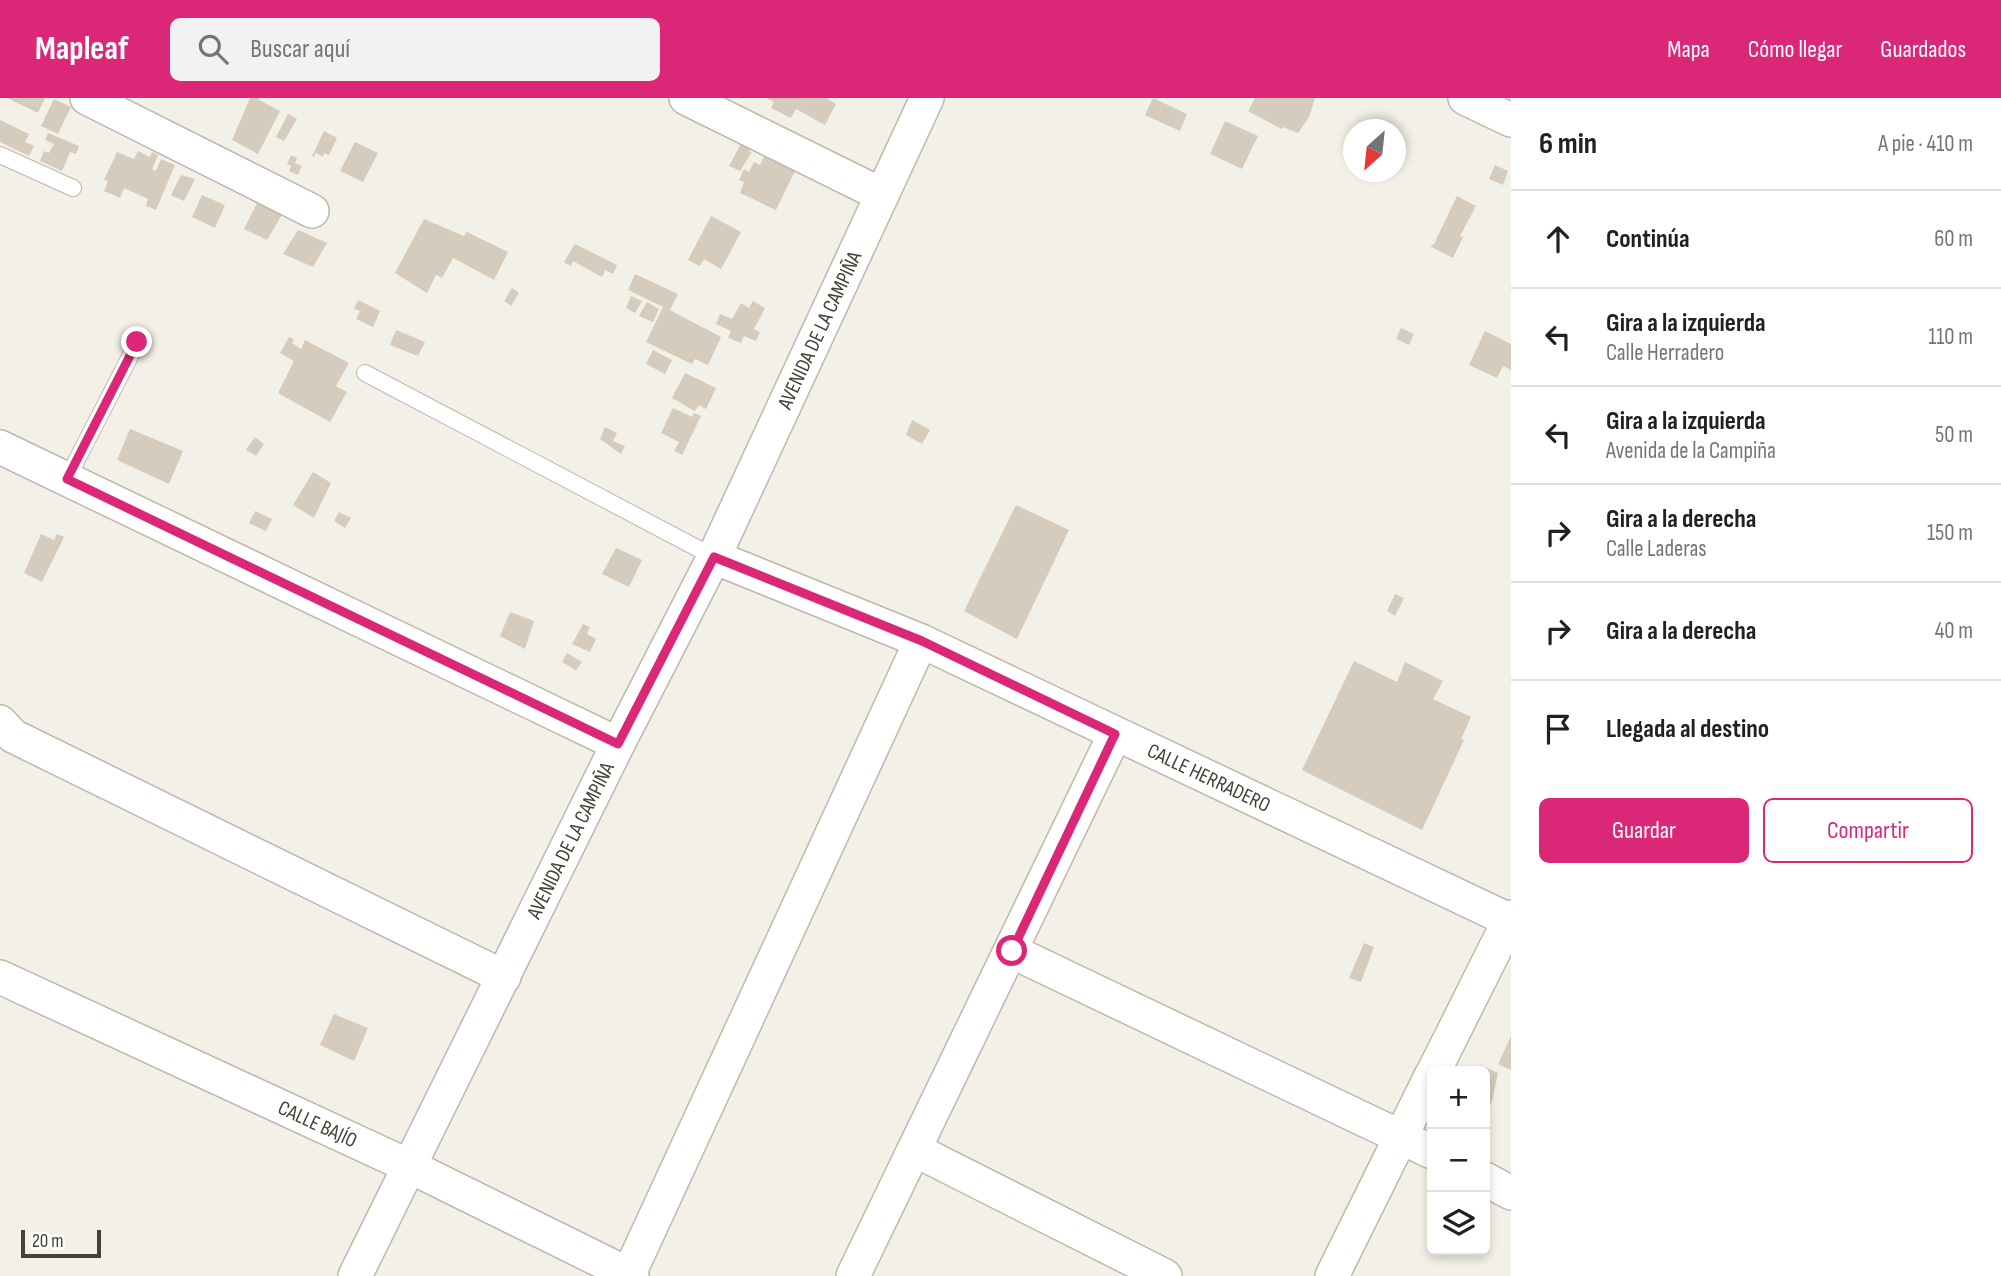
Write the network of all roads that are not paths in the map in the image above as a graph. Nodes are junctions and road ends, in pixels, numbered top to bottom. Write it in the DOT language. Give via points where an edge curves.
graph roads {
  1 [pos="87,98"];
  2 [pos="686,98"];
  3 [pos="927,98"];
  4 [pos="1465,98"];
  5 [pos="1511,120"];
  6 [pos="0,155"];
  7 [pos="73,188"];
  8 [pos="882,195"];
  9 [pos="312,211"];
  10 [pos="137,342"];
  11 [pos="365,373"];
  12 [pos="0,447"];
  13 [pos="67,479"];
  14 [pos="714,557"];
  15 [pos="922,641"];
  16 [pos="0,722"];
  17 [pos="1115,734"];
  18 [pos="618,744"];
  19 [pos="1510,918"];
  20 [pos="1012,951"];
  21 [pos="0,976"];
  22 [pos="504,977"];
  23 [pos="1436,1066"];
  24 [pos="1427,1084"];
  25 [pos="1401,1136"];
  26 [pos="1427,1149"];
  27 [pos="915,1150"];
  28 [pos="411,1167"];
  29 [pos="1490,1182"];
  30 [pos="1511,1193"];
  31 [pos="355,1276"];
  32 [pos="630,1276"];
  33 [pos="853,1276"];
  34 [pos="1165,1276"];
  35 [pos="1332,1276"];
  1 -- 9 [label="street"];
  2 -- 8 [label="street"];
  3 -- 8 [label="street, AVENIDA DE LA CAMPIÑA"];
  4 -- 5 [label="street"];
  6 -- 7 [label="lane"];
  8 -- 14 [label="street, AVENIDA DE LA CAMPIÑA"];
  10 -- 13 [label="lane"];
  11 -- 14 [label="lane"];
  12 -- 13 [label="street"];
  13 -- 18 [label="street"];
  14 -- 15 [label="street, CALLE HERRADERO"];
  14 -- 18 [label="street, AVENIDA DE LA CAMPIÑA"];
  15 -- 17 [label="street, CALLE HERRADERO"];
  15 -- 32 [label="street"];
  16 -- 22 [label="street" via="13,736"];
  17 -- 19 [label="street, CALLE HERRADERO"];
  17 -- 20 [label="street"];
  18 -- 22 [label="street, AVENIDA DE LA CAMPIÑA"];
  19 -- 23 [label="street"];
  20 -- 25 [label="street"];
  20 -- 27 [label="street"];
  21 -- 28 [label="street, CALLE BAJÍO"];
  22 -- 28 [label="street, AVENIDA DE LA CAMPIÑA"];
  24 -- 25 [label="street"];
  25 -- 26 [label="street"];
  25 -- 35 [label="street"];
  27 -- 33 [label="street"];
  27 -- 34 [label="street"];
  28 -- 31 [label="street, AVENIDA DE LA CAMPIÑA"];
  28 -- 32 [label="street, CALLE BAJÍO"];
  29 -- 30 [label="street"];
}
